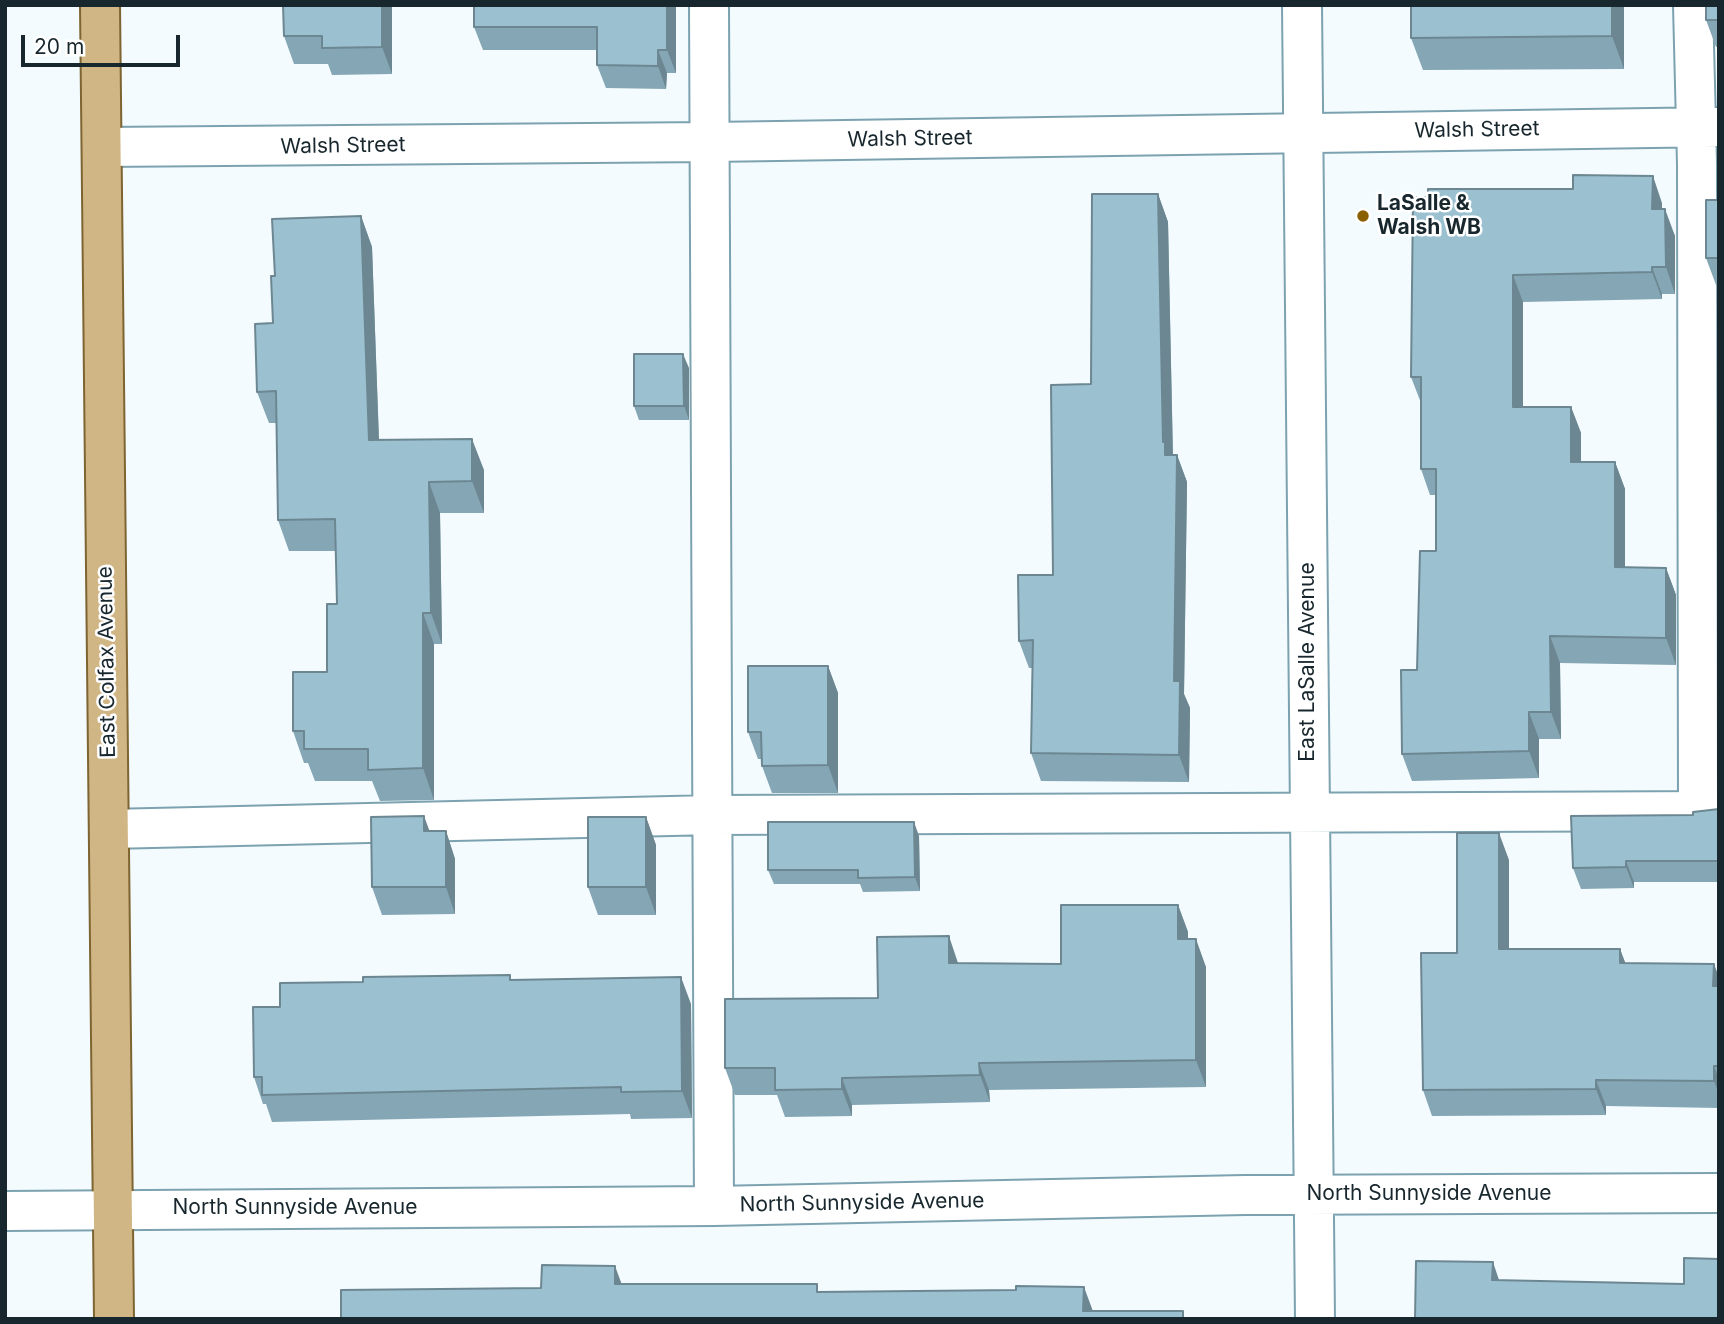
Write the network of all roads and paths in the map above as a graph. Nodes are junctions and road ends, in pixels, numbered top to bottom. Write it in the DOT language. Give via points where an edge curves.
graph roads {
  1 [pos="100,5"];
  2 [pos="709,5"];
  3 [pos="1302,5"];
  4 [pos="1693,5"];
  5 [pos="1707,127"];
  6 [pos="1303,132"];
  7 [pos="710,142"];
  8 [pos="102,147"];
  9 [pos="1310,811"];
  10 [pos="1708,811"];
  11 [pos="714,815"];
  12 [pos="109,829"];
  13 [pos="1719,1193"];
  14 [pos="1314,1195"];
  15 [pos="714,1206"];
  16 [pos="113,1210"];
  17 [pos="5,1211"];
  18 [pos="114,1319"];
  19 [pos="1315,1319"];
  1 -- 8 [label="main road, East Colfax Avenue"];
  2 -- 7 [label="street"];
  3 -- 6 [label="street, East LaSalle Avenue"];
  4 -- 5 [label="street"];
  5 -- 6 [label="street, Walsh Street"];
  5 -- 10 [label="street"];
  6 -- 7 [label="street, Walsh Street"];
  6 -- 9 [label="street, East LaSalle Avenue"];
  7 -- 8 [label="street, Walsh Street"];
  7 -- 11 [label="street"];
  8 -- 12 [label="main road, East Colfax Avenue"];
  9 -- 10 [label="street"];
  9 -- 11 [label="street"];
  9 -- 14 [label="street, East LaSalle Avenue"];
  11 -- 12 [label="street"];
  11 -- 15 [label="street"];
  12 -- 16 [label="main road, East Colfax Avenue"];
  13 -- 14 [label="street, North Sunnyside Avenue"];
  14 -- 15 [label="street, North Sunnyside Avenue"];
  14 -- 19 [label="street, East LaSalle Avenue"];
  15 -- 16 [label="street, North Sunnyside Avenue"];
  16 -- 17 [label="street, North Sunnyside Avenue"];
  16 -- 18 [label="main road, East Colfax Avenue"];
}
